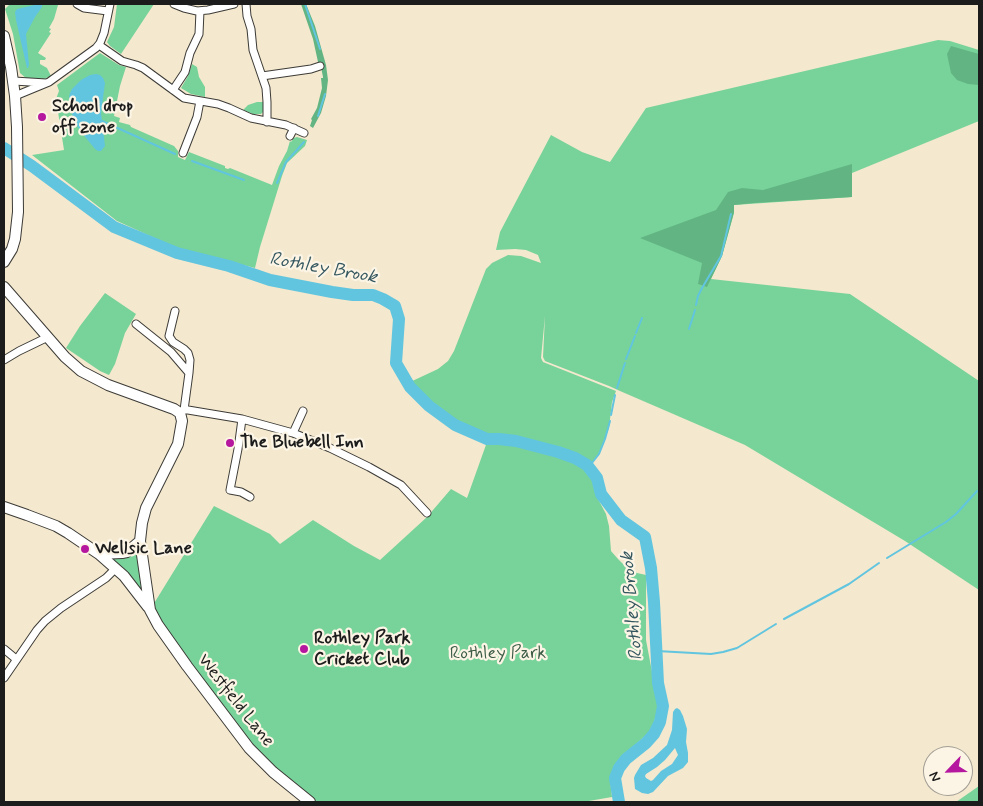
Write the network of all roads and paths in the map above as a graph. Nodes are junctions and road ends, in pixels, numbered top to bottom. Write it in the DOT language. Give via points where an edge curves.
graph roads {
  1 [pos="77,4"];
  2 [pos="174,4"];
  3 [pos="234,4"];
  4 [pos="246,4"];
  5 [pos="109,8"];
  6 [pos="200,11"];
  7 [pos="4,36"];
  8 [pos="99,45"];
  9 [pos="320,66"];
  10 [pos="262,76"];
  11 [pos="14,81"];
  12 [pos="48,83"];
  13 [pos="174,90"];
  14 [pos="15,96"];
  15 [pos="200,101"];
  16 [pos="267,122"];
  17 [pos="294,128"];
  18 [pos="304,133"];
  19 [pos="290,136"];
  20 [pos="182,148"];
  21 [pos="4,262"];
  22 [pos="4,287"];
  23 [pos="172,314"];
  24 [pos="136,324"];
  25 [pos="48,337"];
  26 [pos="4,360"];
  27 [pos="189,372"];
  28 [pos="182,411"];
  29 [pos="303,411"];
  30 [pos="242,419"];
  31 [pos="293,434"];
  32 [pos="250,497"];
  33 [pos="4,507"];
  34 [pos="427,513"];
  35 [pos="140,541"];
  36 [pos="99,554"];
  37 [pos="116,568"];
  38 [pos="149,608"];
  39 [pos="4,649"];
  40 [pos="16,659"];
  41 [pos="4,678"];
  42 [pos="310,802"];
  1 -- 5 [label="street" via="84,8"];
  2 -- 6 [label="street"];
  3 -- 6 [label="street"];
  4 -- 10 [label="street" via="253,50"];
  5 -- 8 [label="street"];
  6 -- 13 [label="street" via="197,39 185,72"];
  7 -- 11 [label="street"];
  8 -- 12 [label="street"];
  8 -- 13 [label="street" via="122,61 143,68"];
  9 -- 10 [label="street" via="311,72"];
  10 -- 16 [label="street"];
  11 -- 12 [label="street"];
  11 -- 14 [label="street"];
  12 -- 14 [label="street"];
  13 -- 15 [label="street" via="184,98"];
  14 -- 21 [label="street" via="18,212 16,235"];
  15 -- 16 [label="street" via="218,104"];
  15 -- 20 [label="street" via="198,117"];
  16 -- 17 [label="street"];
  17 -- 18 [label="street"];
  17 -- 19 [label="street"];
  22 -- 25 [label="street"];
  23 -- 27 [label="street" via="169,336 188,353"];
  24 -- 27 [label="street" via="172,352"];
  25 -- 26 [label="street"];
  25 -- 28 [label="street" via="71,363 86,374 116,389"];
  27 -- 28 [label="street"];
  28 -- 30 [label="street"];
  28 -- 35 [label="street" via="178,444 146,508"];
  29 -- 31 [label="street"];
  30 -- 31 [label="street"];
  30 -- 32 [label="street" via="230,490"];
  31 -- 34 [label="street" via="330,448 401,485"];
  33 -- 36 [label="street" via="56,526"];
  35 -- 36 [label="street" via="127,552"];
  35 -- 38 [label="street"];
  36 -- 37 [label="street"];
  37 -- 38 [label="street"];
  37 -- 40 [label="street" via="45,621"];
  38 -- 42 [label="street, Westfield Lane" via="187,666 249,748"];
  39 -- 40 [label="street"];
  40 -- 41 [label="street"];
}
